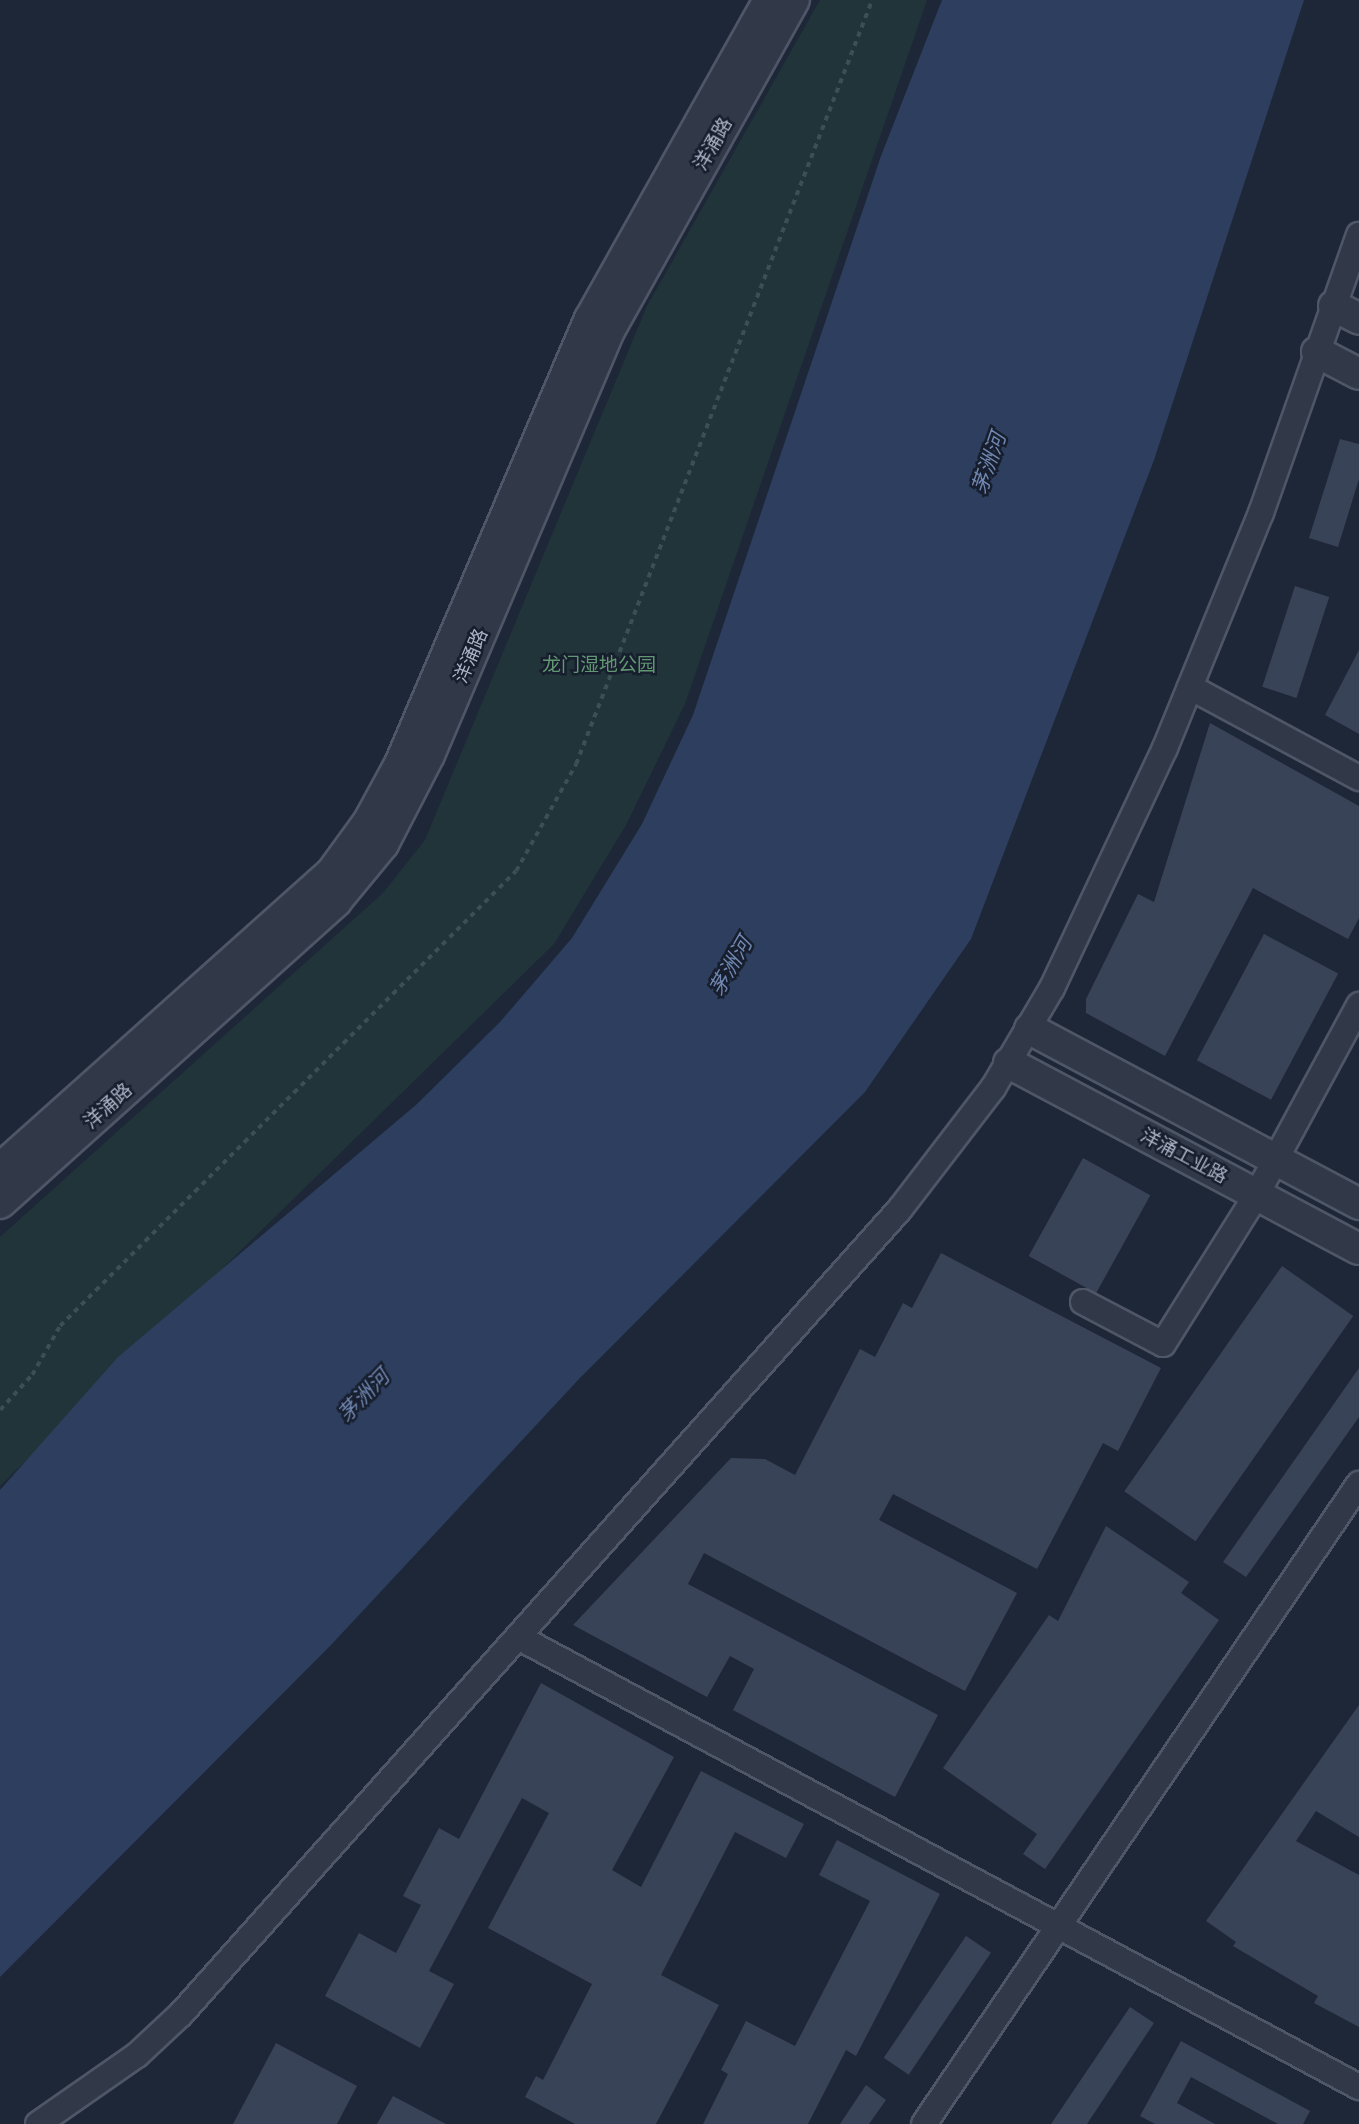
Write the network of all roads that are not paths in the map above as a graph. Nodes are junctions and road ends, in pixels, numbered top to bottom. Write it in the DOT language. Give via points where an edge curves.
graph roads {
  1 [pos="769,0"];
  2 [pos="794,0"];
  3 [pos="1359,235"];
  4 [pos="1347,313"];
  5 [pos="1317,352"];
  6 [pos="1359,374"];
  7 [pos="1190,687"];
  8 [pos="1359,778"];
  9 [pos="1359,1005"];
  10 [pos="1030,1029"];
  11 [pos="1009,1063"];
  12 [pos="1276,1160"];
  13 [pos="0,1169"];
  14 [pos="1256,1195"];
  15 [pos="0,1203"];
  16 [pos="1359,1204"];
  17 [pos="1359,1249"];
  18 [pos="1083,1302"];
  19 [pos="1359,1484"];
  20 [pos="517,1637"];
  21 [pos="1060,1924"];
  22 [pos="1359,2087"];
  23 [pos="38,2124"];
  24 [pos="924,2124"];
  1 -- 13 [label="street, 洋涌路" via="590,319 400,764 363,831 317,886"];
  2 -- 15 [label="street, 洋涌路" via="606,337 429,755 383,844 336,901"];
  3 -- 4 [label="street"];
  4 -- 5 [label="street"];
  5 -- 6 [label="street"];
  5 -- 7 [label="street" via="1261,513"];
  7 -- 8 [label="street"];
  7 -- 10 [label="street" via="1111,868"];
  9 -- 12 [label="street"];
  10 -- 11 [label="street"];
  10 -- 12 [label="street, 洋涌工业路"];
  11 -- 14 [label="street, 洋涌工业路"];
  11 -- 20 [label="street" via="900,1209"];
  12 -- 14 [label="street"];
  12 -- 16 [label="street, 洋涌工业路"];
  14 -- 17 [label="street, 洋涌工业路"];
  14 -- 18 [label="street" via="1163,1344"];
  19 -- 21 [label="street"];
  20 -- 21 [label="street"];
  20 -- 23 [label="street" via="181,2014 137,2055"];
  21 -- 22 [label="street"];
  21 -- 24 [label="street"];
}
